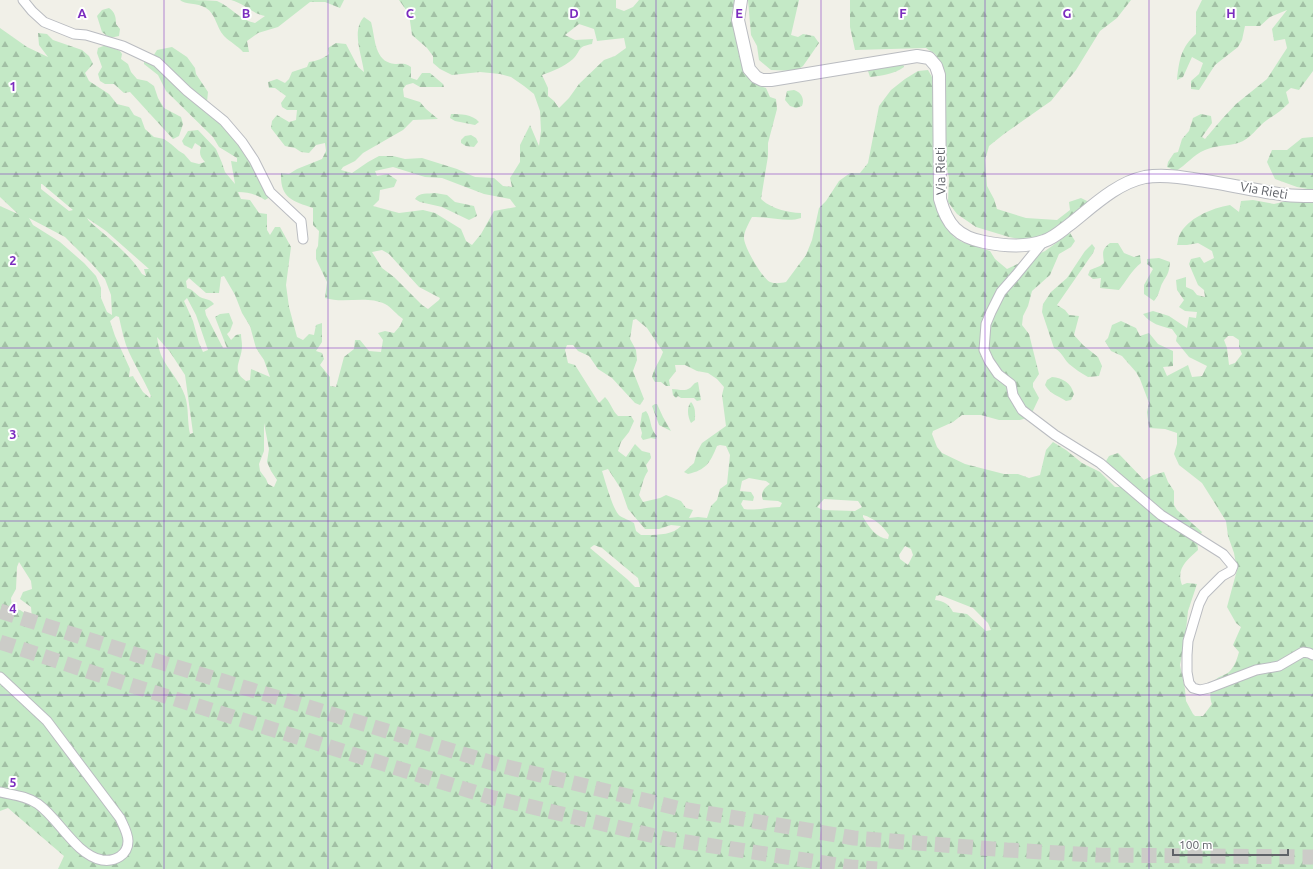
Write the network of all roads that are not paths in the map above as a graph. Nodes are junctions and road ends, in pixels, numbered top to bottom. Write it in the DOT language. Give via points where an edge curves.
graph roads {
  1 [pos="23,0"];
  2 [pos="741,0"];
  3 [pos="1313,196"];
  4 [pos="303,239"];
  5 [pos="1043,242"];
  6 [pos="1313,655"];
  7 [pos="0,677"];
  8 [pos="0,792"];
  1 -- 4 [label="street" via="44,22 74,34 86,34 123,46 157,62 186,91 224,121 242,142 270,192 301,221"];
  2 -- 5 [label="street, Via Rieti" via="738,20 749,69 762,80 917,56 929,58 939,75 940,199 947,218 955,229 973,240 1006,246"];
  3 -- 5 [label="street, Via Rieti" via="1286,195 1177,177 1146,177 1121,186"];
  5 -- 6 [label="street" via="1001,292 986,324 984,350 998,374 1011,384 1013,395 1022,410 1055,435 1100,463 1161,515 1223,554 1232,563 1231,571 1222,576 1204,594 1199,604 1188,641 1189,683 1200,690 1209,688 1256,670 1279,666 1303,652"];
  7 -- 8 [label="street" via="47,721 120,818 128,841 126,849 122,856 114,860 92,856 37,804 26,798"];
}
